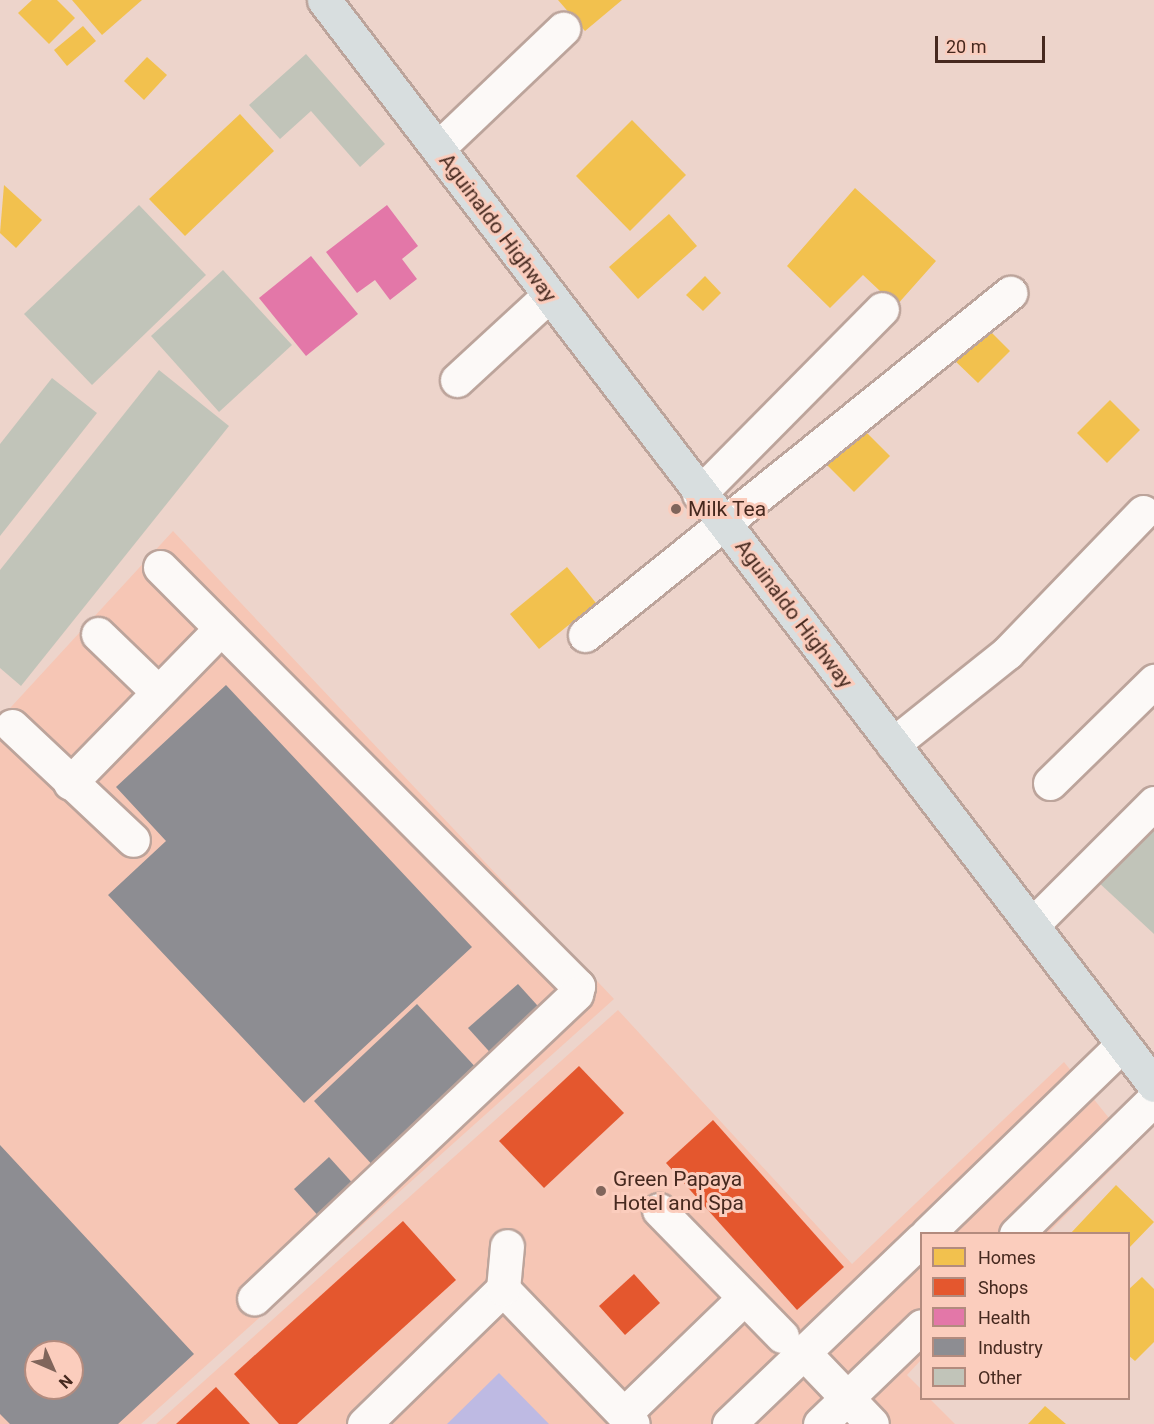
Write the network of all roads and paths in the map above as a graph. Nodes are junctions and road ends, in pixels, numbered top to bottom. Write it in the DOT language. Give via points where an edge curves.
graph roads {
  1 [pos="324,0"];
  2 [pos="563,28"];
  3 [pos="438,148"];
  4 [pos="1010,293"];
  5 [pos="549,295"];
  6 [pos="882,309"];
  7 [pos="457,380"];
  8 [pos="699,494"];
  9 [pos="1143,512"];
  10 [pos="722,520"];
  11 [pos="160,567"];
  12 [pos="221,628"];
  13 [pos="98,634"];
  14 [pos="585,635"];
  15 [pos="1154,681"];
  16 [pos="158,692"];
  17 [pos="12,726"];
  18 [pos="893,744"];
  19 [pos="70,783"];
  20 [pos="1050,783"];
  21 [pos="1154,803"];
  22 [pos="133,840"];
  23 [pos="1033,924"];
  24 [pos="1122,1046"];
  25 [pos="1154,1085"];
  26 [pos="1154,1099"];
  27 [pos="658,1210"];
  28 [pos="928,1232"];
  29 [pos="1018,1232"];
  30 [pos="920,1240"];
  31 [pos="507,1246"];
  32 [pos="503,1289"];
  33 [pos="254,1298"];
  34 [pos="744,1298"];
  35 [pos="920,1327"];
  36 [pos="793,1344"];
  37 [pos="847,1399"];
  38 [pos="628,1419"];
  39 [pos="364,1424"];
  40 [pos="729,1424"];
  41 [pos="820,1424"];
  42 [pos="872,1424"];
  1 -- 3 [label="main road, Aguinaldo Highway"];
  2 -- 3 [label="street"];
  3 -- 5 [label="main road, Aguinaldo Highway"];
  4 -- 10 [label="street"];
  5 -- 7 [label="street"];
  5 -- 8 [label="main road, Aguinaldo Highway"];
  6 -- 8 [label="street"];
  8 -- 10 [label="main road, Aguinaldo Highway"];
  9 -- 18 [label="street" via="1007,653"];
  10 -- 14 [label="street"];
  10 -- 18 [label="main road, Aguinaldo Highway"];
  11 -- 12 [label="street"];
  12 -- 16 [label="street"];
  12 -- 33 [label="street" via="578,986 576,994"];
  13 -- 16 [label="street"];
  15 -- 20 [label="street"];
  16 -- 19 [label="street"];
  17 -- 19 [label="street"];
  18 -- 23 [label="main road, Aguinaldo Highway"];
  19 -- 22 [label="street"];
  21 -- 23 [label="street"];
  23 -- 24 [label="main road, Aguinaldo Highway"];
  24 -- 25 [label="main road, Aguinaldo Highway"];
  24 -- 28 [label="street"];
  26 -- 29 [label="street"];
  27 -- 34 [label="street"];
  30 -- 36 [label="street"];
  31 -- 32 [label="street"];
  32 -- 38 [label="street"];
  32 -- 39 [label="street"];
  34 -- 36 [label="street"];
  34 -- 38 [label="street"];
  35 -- 37 [label="street"];
  36 -- 37 [label="street"];
  36 -- 40 [label="street"];
  37 -- 41 [label="street"];
  37 -- 42 [label="street"];
}
